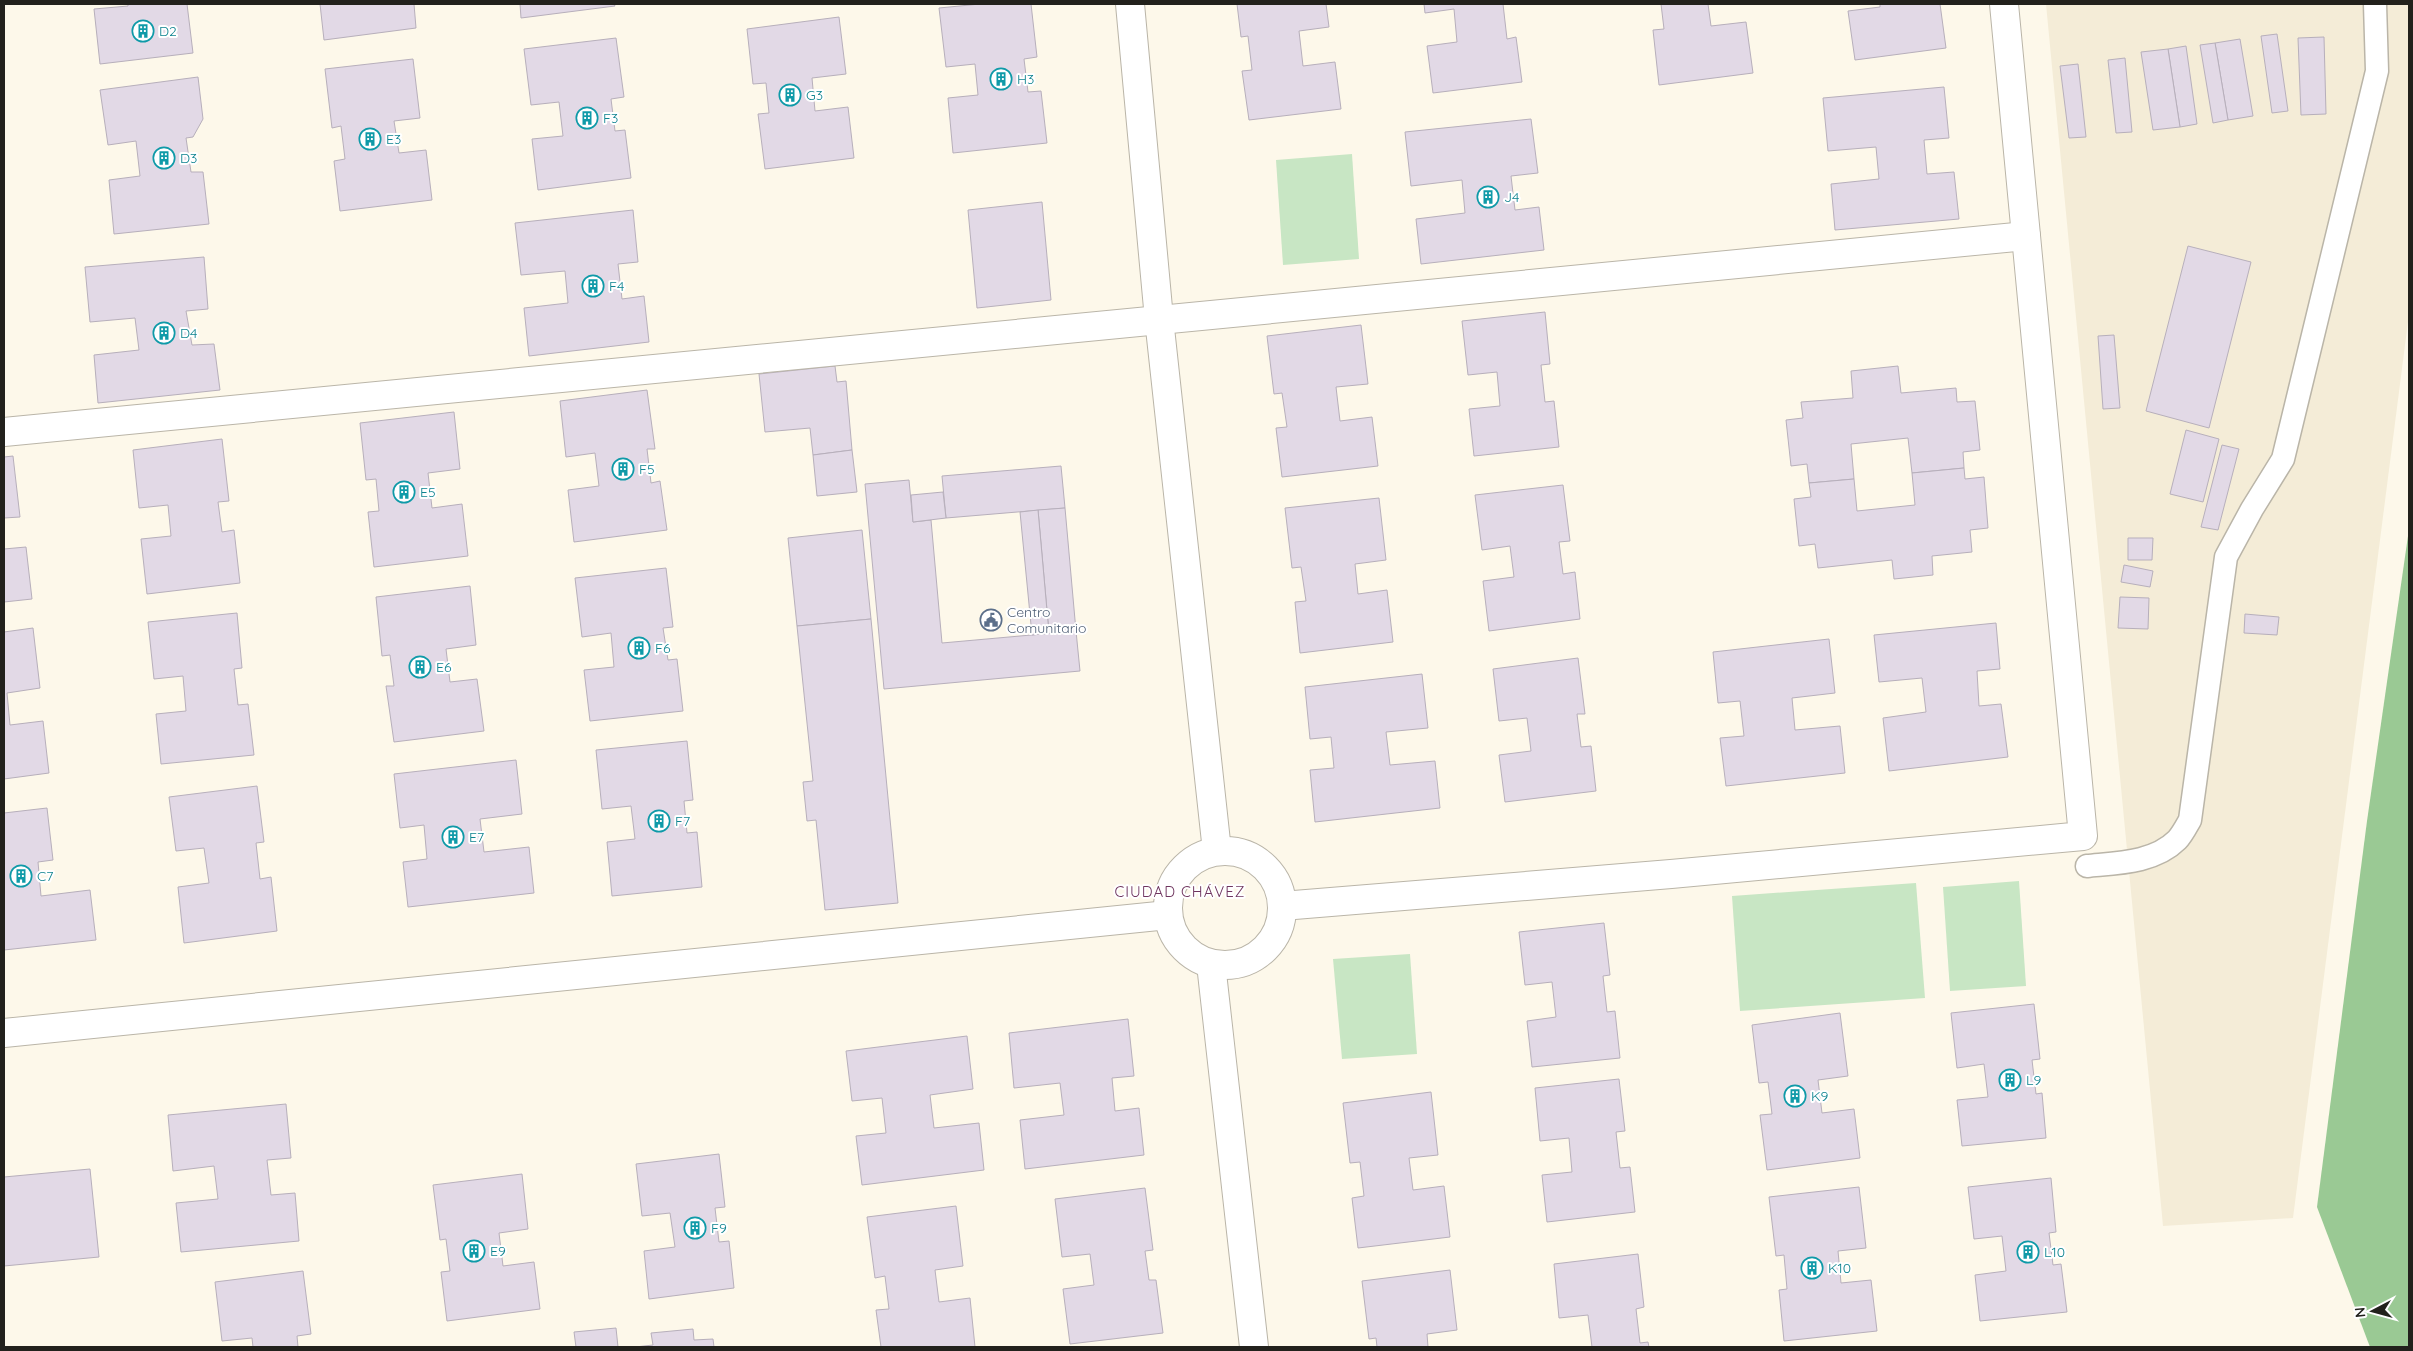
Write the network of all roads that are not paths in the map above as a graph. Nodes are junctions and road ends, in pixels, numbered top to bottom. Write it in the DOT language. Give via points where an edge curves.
graph roads {
  1 [pos="1130,4"];
  2 [pos="2004,4"];
  3 [pos="2375,4"];
  4 [pos="2026,236"];
  5 [pos="1159,319"];
  6 [pos="4,432"];
  7 [pos="1217,851"];
  8 [pos="2087,866"];
  9 [pos="1282,906"];
  10 [pos="1168,915"];
  11 [pos="1211,964"];
  12 [pos="4,1033"];
  13 [pos="1254,1347"];
  1 -- 5 [label="street"];
  2 -- 4 [label="street"];
  3 -- 8 [label="lane" via="2377,71 2283,459 2226,557 2190,820 2177,840 2162,851 2137,860"];
  4 -- 5 [label="street"];
  4 -- 9 [label="street" via="2083,836"];
  5 -- 6 [label="street"];
  5 -- 7 [label="street"];
  7 -- 9 [label="street" via="1248,855 1262,864 1279,890"];
  7 -- 10 [label="street" via="1196,858 1179,873 1170,893"];
  9 -- 11 [label="street" via="1279,927 1268,945 1252,958 1232,965"];
  10 -- 11 [label="street" via="1177,940 1187,951"];
  10 -- 12 [label="street"];
  11 -- 13 [label="street"];
}
